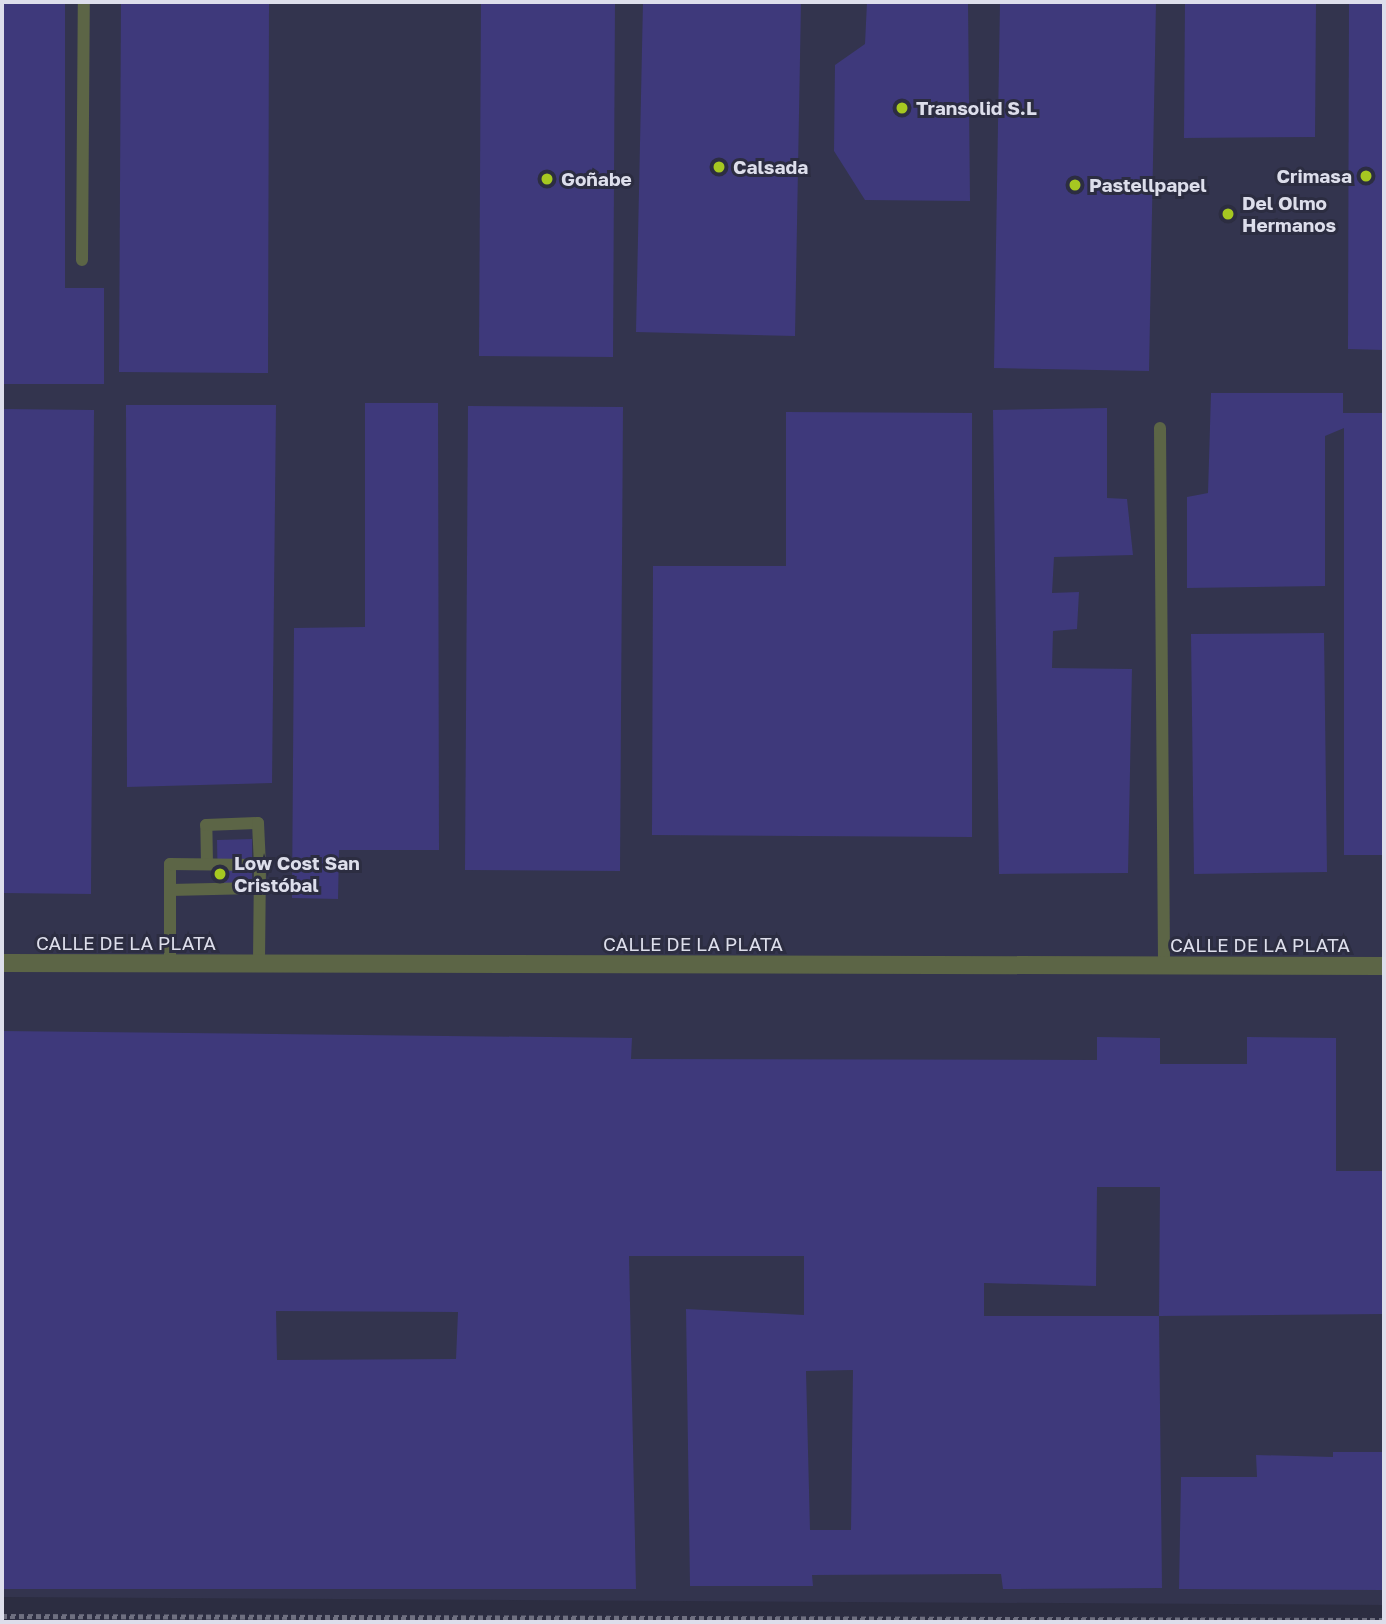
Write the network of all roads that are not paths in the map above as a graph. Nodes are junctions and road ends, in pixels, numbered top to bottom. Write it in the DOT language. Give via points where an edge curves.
graph roads {
  1 [pos="85,2"];
  2 [pos="82,260"];
  3 [pos="1160,428"];
  4 [pos="207,864"];
  5 [pos="260,865"];
  6 [pos="260,888"];
  7 [pos="170,890"];
  8 [pos="2,963"];
  9 [pos="170,964"];
  10 [pos="259,964"];
  11 [pos="1164,966"];
  12 [pos="1384,966"];
  1 -- 2 [label="lane"];
  3 -- 11 [label="lane"];
  4 -- 5 [label="lane"];
  4 -- 5 [label="lane" via="206,825 258,823"];
  4 -- 7 [label="lane" via="170,864"];
  5 -- 6 [label="lane"];
  6 -- 7 [label="lane"];
  6 -- 10 [label="lane"];
  7 -- 9 [label="lane"];
  8 -- 9 [label="street, CALLE DE LA PLATA"];
  9 -- 10 [label="street, CALLE DE LA PLATA"];
  10 -- 11 [label="street, CALLE DE LA PLATA"];
  11 -- 12 [label="street, CALLE DE LA PLATA"];
}
